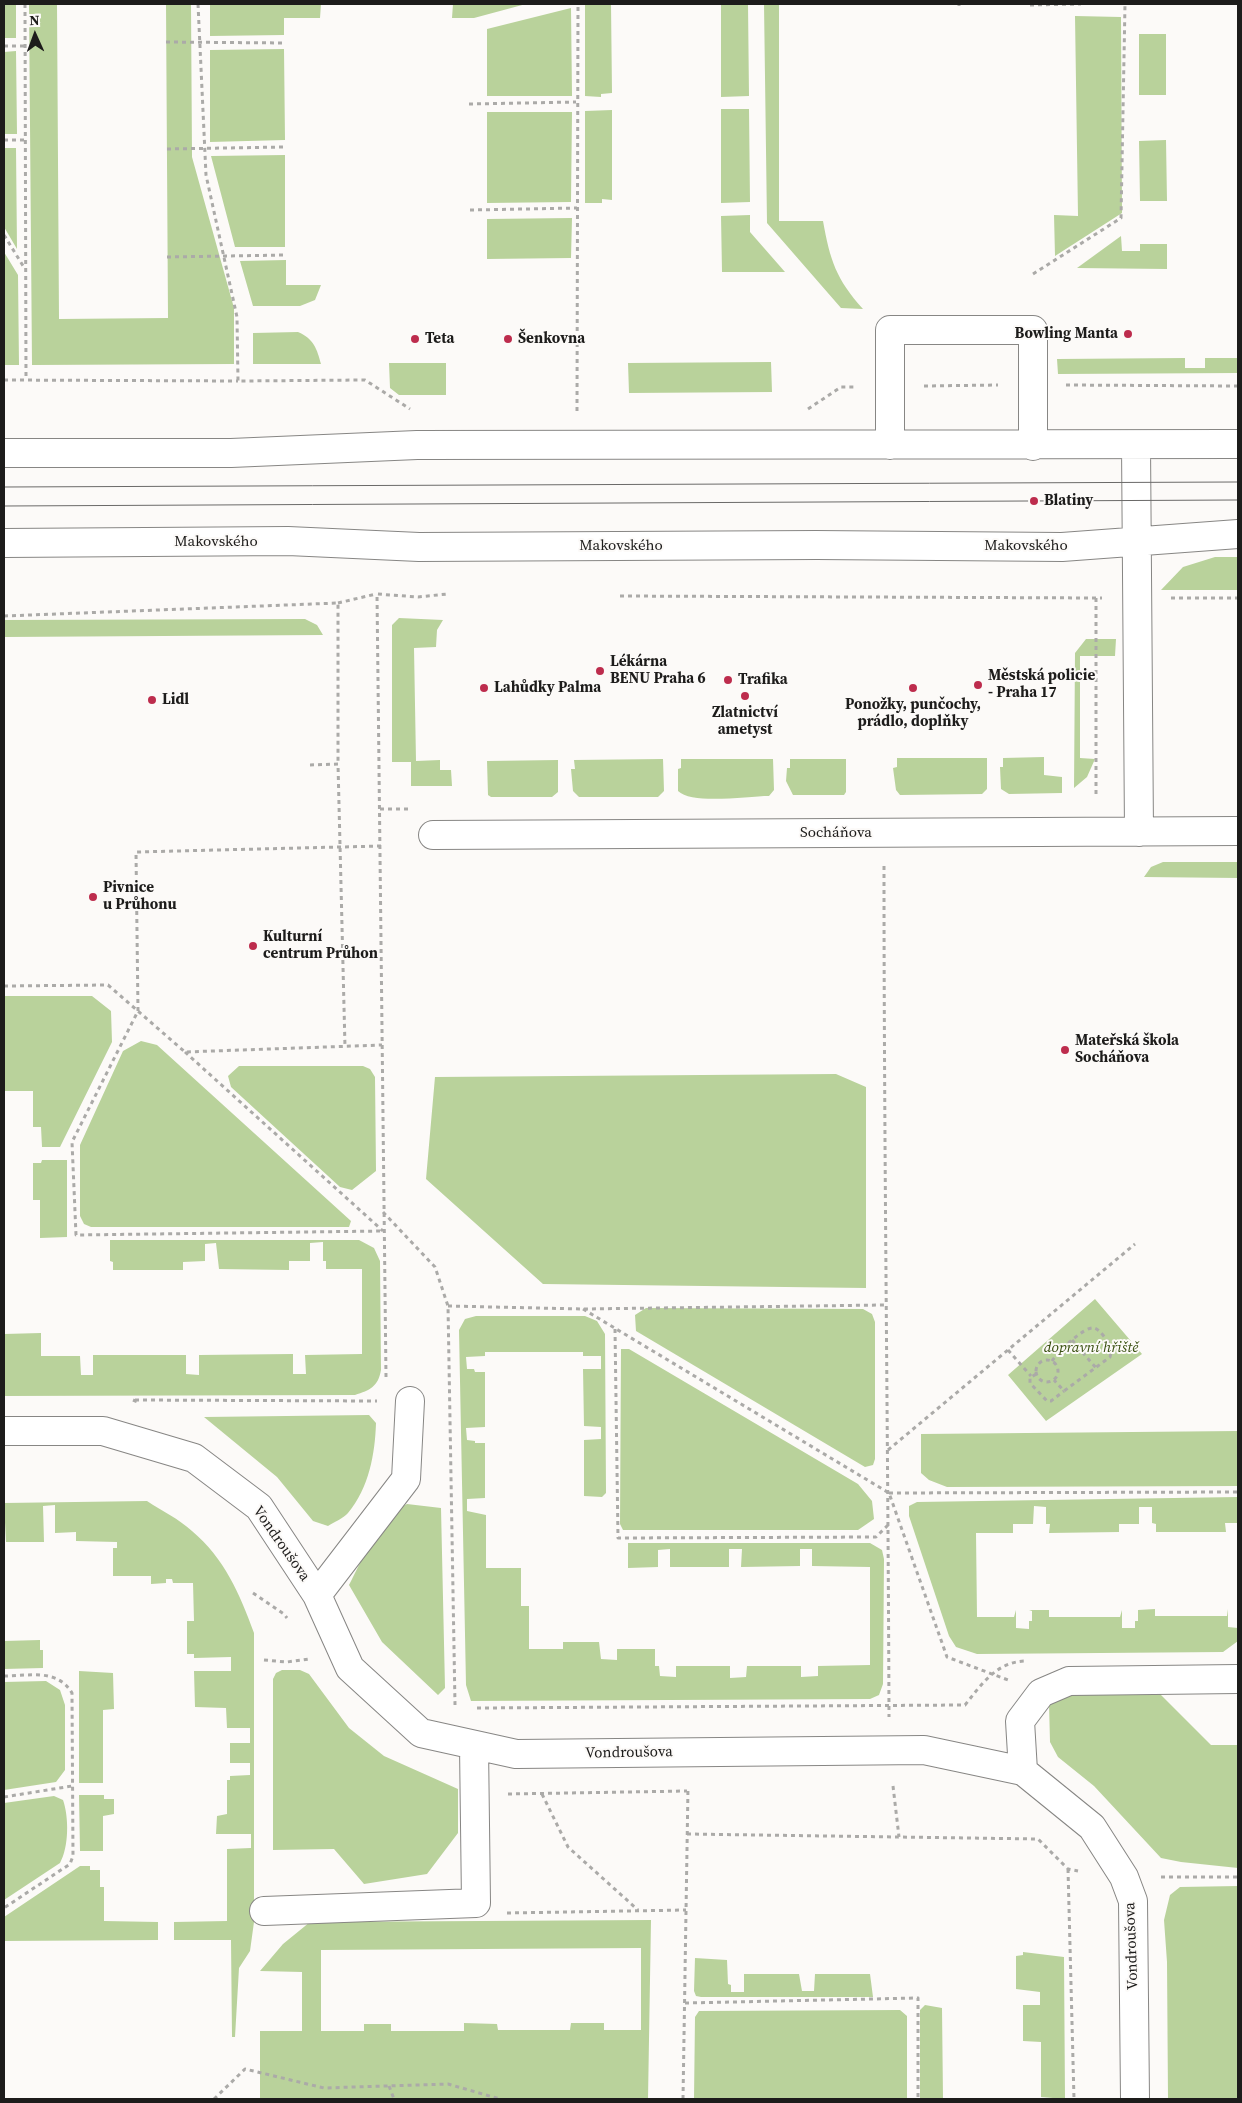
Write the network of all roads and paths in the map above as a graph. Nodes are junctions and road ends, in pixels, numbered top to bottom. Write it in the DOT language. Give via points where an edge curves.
graph roads {
  1 [pos="25,4"];
  2 [pos="198,4"];
  3 [pos="578,4"];
  4 [pos="1081,4"];
  5 [pos="1125,4"];
  6 [pos="1030,5"];
  7 [pos="166,42"];
  8 [pos="200,42"];
  9 [pos="285,43"];
  10 [pos="4,46"];
  11 [pos="25,46"];
  12 [pos="576,102"];
  13 [pos="469,104"];
  14 [pos="4,140"];
  15 [pos="26,140"];
  16 [pos="285,147"];
  17 [pos="205,148"];
  18 [pos="167,150"];
  19 [pos="577,208"];
  20 [pos="470,210"];
  21 [pos="4,235"];
  22 [pos="224,255"];
  23 [pos="286,255"];
  24 [pos="167,257"];
  25 [pos="26,270"];
  26 [pos="1033,274"];
  27 [pos="4,380"];
  28 [pos="26,380"];
  29 [pos="238,381"];
  30 [pos="1061,385"];
  31 [pos="1238,386"];
  32 [pos="417,414"];
  33 [pos="577,417"];
  34 [pos="1238,444"];
  35 [pos="890,445"];
  36 [pos="1136,445"];
  37 [pos="1033,446"];
  38 [pos="4,453"];
  39 [pos="1238,534"];
  40 [pos="4,543"];
  41 [pos="1137,543"];
  42 [pos="377,594"];
  43 [pos="448,594"];
  44 [pos="620,596"];
  45 [pos="1096,598"];
  46 [pos="1137,598"];
  47 [pos="1238,598"];
  48 [pos="338,603"];
  49 [pos="4,616"];
  50 [pos="338,764"];
  51 [pos="310,765"];
  52 [pos="1096,807"];
  53 [pos="1238,831"];
  54 [pos="1139,832"];
  55 [pos="884,833"];
  56 [pos="433,835"];
  57 [pos="381,846"];
  58 [pos="342,847"];
  59 [pos="4,986"];
  60 [pos="138,1011"];
  61 [pos="382,1045"];
  62 [pos="345,1047"];
  63 [pos="185,1052"];
  64 [pos="383,1212"];
  65 [pos="383,1232"];
  66 [pos="1135,1244"];
  67 [pos="448,1306"];
  68 [pos="884,1306"];
  69 [pos="583,1309"];
  70 [pos="615,1329"];
  71 [pos="1072,1340"];
  72 [pos="1008,1350"];
  73 [pos="1052,1361"];
  74 [pos="1096,1368"];
  75 [pos="1036,1374"];
  76 [pos="1031,1376"];
  77 [pos="1054,1380"];
  78 [pos="1064,1391"];
  79 [pos="123,1400"];
  80 [pos="133,1400"];
  81 [pos="450,1400"];
  82 [pos="398,1401"];
  83 [pos="142,1404"];
  84 [pos="4,1431"];
  85 [pos="888,1450"];
  86 [pos="1238,1492"];
  87 [pos="889,1494"];
  88 [pos="889,1524"];
  89 [pos="317,1595"];
  90 [pos="309,1658"];
  91 [pos="264,1660"];
  92 [pos="1027,1661"];
  93 [pos="990,1674"];
  94 [pos="4,1676"];
  95 [pos="1238,1679"];
  96 [pos="1041,1694"];
  97 [pos="447,1703"];
  98 [pos="889,1707"];
  99 [pos="475,1708"];
  100 [pos="474,1746"];
  101 [pos="889,1750"];
  102 [pos="688,1752"];
  103 [pos="1023,1771"];
  104 [pos="72,1786"];
  105 [pos="688,1791"];
  106 [pos="506,1794"];
  107 [pos="542,1794"];
  108 [pos="4,1797"];
  109 [pos="687,1834"];
  110 [pos="899,1837"];
  111 [pos="1068,1870"];
  112 [pos="1124,1877"];
  113 [pos="1238,1877"];
  114 [pos="476,1903"];
  115 [pos="4,1908"];
  116 [pos="638,1910"];
  117 [pos="686,1910"];
  118 [pos="264,1911"];
  119 [pos="685,2003"];
  120 [pos="390,2086"];
  121 [pos="214,2099"];
  122 [pos="394,2099"];
  123 [pos="500,2099"];
  124 [pos="683,2099"];
  125 [pos="918,2099"];
  126 [pos="1074,2099"];
  127 [pos="1135,2099"];
  1 -- 11 [label="path"];
  2 -- 8 [label="path"];
  3 -- 12 [label="path"];
  4 -- 6 [label="path"];
  5 -- 26 [label="path" via="1121,218"];
  7 -- 8 [label="path"];
  8 -- 9 [label="path"];
  8 -- 17 [label="path"];
  10 -- 11 [label="path"];
  11 -- 15 [label="path"];
  12 -- 13 [label="path"];
  12 -- 19 [label="path"];
  14 -- 15 [label="path"];
  15 -- 25 [label="path"];
  16 -- 17 [label="path"];
  17 -- 18 [label="path"];
  17 -- 22 [label="path" via="206,175"];
  19 -- 20 [label="path"];
  19 -- 33 [label="path"];
  21 -- 25 [label="path"];
  22 -- 23 [label="path"];
  22 -- 24 [label="path"];
  22 -- 29 [label="path" via="238,317"];
  25 -- 28 [label="path"];
  27 -- 28 [label="path"];
  28 -- 29 [label="path"];
  29 -- 32 [label="path" via="365,380"];
  30 -- 31 [label="path"];
  34 -- 36 [label="street"];
  35 -- 37 [label="street"];
  35 -- 37 [label="street" via="890,330 1033,330"];
  35 -- 38 [label="street" via="417,445 231,453"];
  36 -- 37 [label="street"];
  36 -- 41 [label="street"];
  39 -- 41 [label="street, Makovského"];
  40 -- 41 [label="street, Makovského" via="288,541 428,547 1062,547"];
  41 -- 46 [label="street"];
  42 -- 43 [label="path" via="418,597"];
  42 -- 48 [label="path"];
  42 -- 57 [label="path"];
  44 -- 45 [label="path"];
  45 -- 46 [label="path"];
  45 -- 52 [label="path"];
  46 -- 47 [label="path"];
  46 -- 54 [label="street"];
  48 -- 49 [label="path"];
  48 -- 50 [label="path"];
  50 -- 51 [label="path"];
  50 -- 58 [label="path"];
  53 -- 54 [label="street, Socháňova"];
  54 -- 55 [label="street, Socháňova"];
  55 -- 56 [label="street, Socháňova"];
  55 -- 68 [label="path"];
  57 -- 58 [label="path"];
  57 -- 61 [label="path"];
  58 -- 60 [label="path" via="136,852"];
  58 -- 62 [label="path"];
  59 -- 60 [label="path" via="108,984"];
  60 -- 63 [label="path"];
  60 -- 65 [label="path" via="72,1142 76,1235"];
  61 -- 62 [label="path"];
  61 -- 64 [label="path"];
  62 -- 63 [label="path"];
  63 -- 65 [label="path"];
  64 -- 65 [label="path"];
  64 -- 67 [label="path" via="434,1266"];
  65 -- 82 [label="path"];
  66 -- 72 [label="path"];
  67 -- 69 [label="path"];
  67 -- 81 [label="path"];
  68 -- 69 [label="path"];
  68 -- 85 [label="path"];
  69 -- 70 [label="path"];
  70 -- 87 [label="path"];
  70 -- 88 [label="path" via="618,1538 876,1537"];
  71 -- 73 [label="path"];
  71 -- 74 [label="path"];
  71 -- 74 [label="path" via="1086,1329 1096,1328 1113,1351"];
  72 -- 76 [label="path"];
  72 -- 85 [label="path"];
  73 -- 75 [label="path" via="1039,1363"];
  73 -- 77 [label="path" via="1058,1370"];
  74 -- 78 [label="path"];
  75 -- 76 [label="path"];
  75 -- 77 [label="path" via="1043,1382"];
  76 -- 78 [label="path" via="1030,1383 1047,1401"];
  77 -- 78 [label="path"];
  79 -- 80 [label="path"];
  80 -- 82 [label="path"];
  80 -- 83 [label="path"];
  81 -- 82 [label="path"];
  81 -- 97 [label="path" via="456,1708"];
  82 -- 89 [label="street" via="406,1479"];
  84 -- 89 [label="street, Vondroušova" via="103,1431 194,1458 259,1507"];
  85 -- 87 [label="path"];
  86 -- 87 [label="path"];
  87 -- 88 [label="path"];
  87 -- 93 [label="path" via="947,1657"];
  88 -- 98 [label="path"];
  89 -- 100 [label="street, Vondroušova" via="350,1668 421,1734"];
  90 -- 91 [label="path" via="286,1662"];
  92 -- 93 [label="path" via="1018,1661"];
  93 -- 96 [label="path"];
  93 -- 98 [label="path" via="965,1705"];
  94 -- 104 [label="path" via="53,1676 65,1683 72,1693"];
  95 -- 96 [label="street" via="1069,1681"];
  96 -- 103 [label="street" via="1020,1721"];
  98 -- 99 [label="path"];
  98 -- 101 [label="path"];
  100 -- 102 [label="street, Vondroušova" via="516,1754"];
  100 -- 114 [label="street"];
  101 -- 102 [label="street, Vondroušova"];
  101 -- 103 [label="street, Vondroušova" via="924,1750"];
  101 -- 110 [label="path"];
  102 -- 105 [label="path"];
  103 -- 112 [label="street, Vondroušova" via="1092,1827"];
  104 -- 108 [label="path"];
  104 -- 115 [label="path" via="73,1856 70,1864"];
  105 -- 107 [label="path"];
  105 -- 109 [label="path"];
  106 -- 107 [label="path"];
  107 -- 116 [label="path" via="568,1848"];
  109 -- 110 [label="path"];
  109 -- 117 [label="path"];
  110 -- 111 [label="path" via="1038,1839"];
  111 -- 112 [label="path"];
  111 -- 126 [label="path"];
  112 -- 113 [label="path"];
  112 -- 127 [label="street, Vondroušova" via="1133,1901"];
  114 -- 116 [label="path" via="507,1913"];
  114 -- 118 [label="street"];
  116 -- 117 [label="path"];
  117 -- 119 [label="path"];
  119 -- 124 [label="path"];
  119 -- 125 [label="path" via="918,1998"];
  120 -- 121 [label="path" via="324,2088 245,2069"];
  120 -- 122 [label="path"];
  120 -- 123 [label="path" via="448,2084"];
}
